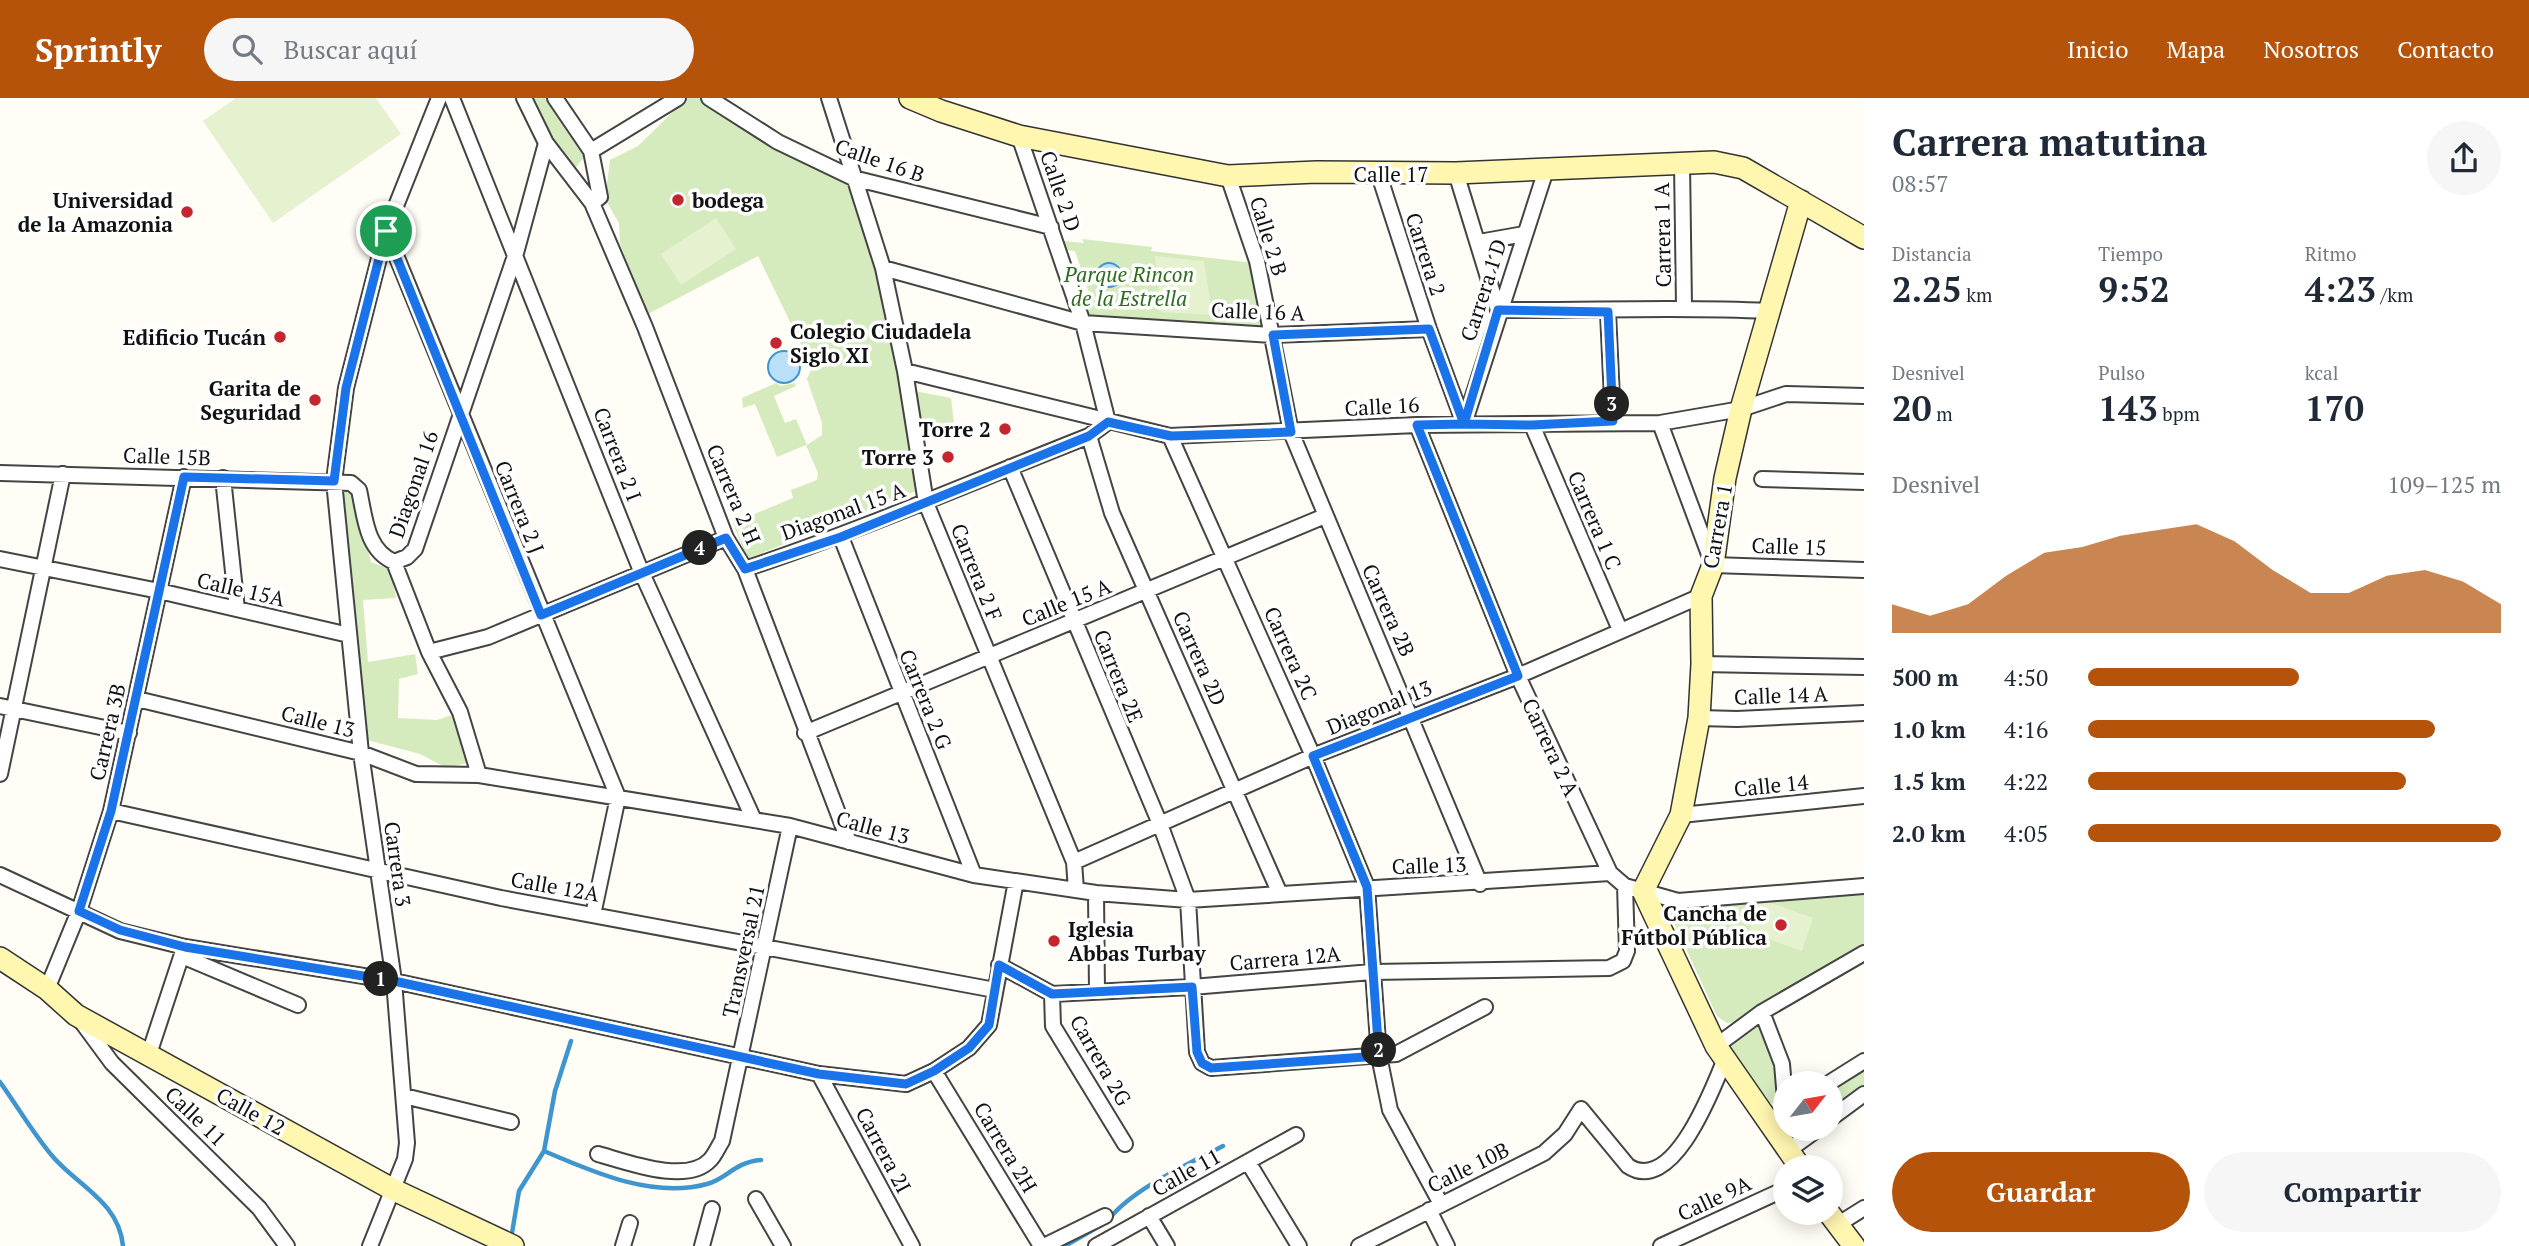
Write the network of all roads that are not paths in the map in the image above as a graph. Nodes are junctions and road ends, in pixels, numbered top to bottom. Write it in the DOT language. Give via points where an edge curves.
graph roads {
  1 [pos="439,98"];
  2 [pos="452,98"];
  3 [pos="524,98"];
  4 [pos="555,98"];
  5 [pos="678,98"];
  6 [pos="829,98"];
  7 [pos="910,98"];
  8 [pos="711,99"];
  9 [pos="1019,136"];
  10 [pos="546,143"];
  11 [pos="592,151"];
  12 [pos="1682,163"];
  13 [pos="1546,170"];
  14 [pos="1456,173"];
  15 [pos="1379,175"];
  16 [pos="1228,176"];
  17 [pos="853,178"];
  18 [pos="1801,201"];
  19 [pos="592,203"];
  20 [pos="1051,227"];
  21 [pos="386,231"];
  22 [pos="1524,234"];
  23 [pos="1864,238"];
  24 [pos="1479,242"];
  25 [pos="516,253"];
  26 [pos="883,268"];
  27 [pos="1684,306"];
  28 [pos="1498,310"];
  29 [pos="1768,311"];
  30 [pos="1608,312"];
  31 [pos="1083,323"];
  32 [pos="1429,329"];
  33 [pos="1273,335"];
  34 [pos="905,371"];
  35 [pos="1864,396"];
  36 [pos="1741,409"];
  37 [pos="459,413"];
  38 [pos="1613,421"];
  39 [pos="1108,422"];
  40 [pos="1660,423"];
  41 [pos="1464,424"];
  42 [pos="1417,425"];
  43 [pos="1532,425"];
  44 [pos="1291,432"];
  45 [pos="1089,436"];
  46 [pos="1171,436"];
  47 [pos="1010,467"];
  48 [pos="0,472"];
  49 [pos="63,474"];
  50 [pos="184,477"];
  51 [pos="223,478"];
  52 [pos="1762,479"];
  53 [pos="334,481"];
  54 [pos="1864,482"];
  55 [pos="926,503"];
  56 [pos="1325,516"];
  57 [pos="841,537"];
  58 [pos="726,538"];
  59 [pos="1226,558"];
  60 [pos="0,559"];
  61 [pos="394,562"];
  62 [pos="1713,565"];
  63 [pos="44,567"];
  64 [pos="745,569"];
  65 [pos="1864,570"];
  66 [pos="641,571"];
  67 [pos="159,591"];
  68 [pos="1147,592"];
  69 [pos="1701,596"];
  70 [pos="237,609"];
  71 [pos="541,615"];
  72 [pos="1074,620"];
  73 [pos="1620,631"];
  74 [pos="349,635"];
  75 [pos="429,652"];
  76 [pos="988,657"];
  77 [pos="1702,664"];
  78 [pos="1864,667"];
  79 [pos="1518,676"];
  80 [pos="900,693"];
  81 [pos="136,699"];
  82 [pos="0,706"];
  83 [pos="16,709"];
  84 [pos="1864,713"];
  85 [pos="1412,716"];
  86 [pos="1699,718"];
  87 [pos="129,733"];
  88 [pos="805,733"];
  89 [pos="361,753"];
  90 [pos="1313,756"];
  91 [pos="0,774"];
  92 [pos="479,775"];
  93 [pos="1236,792"];
  94 [pos="1864,796"];
  95 [pos="618,797"];
  96 [pos="111,811"];
  97 [pos="1681,815"];
  98 [pos="754,820"];
  99 [pos="1160,824"];
  100 [pos="790,826"];
  101 [pos="849,842"];
  102 [pos="1074,862"];
  103 [pos="377,869"];
  104 [pos="1610,873"];
  105 [pos="0,875"];
  106 [pos="974,875"];
  107 [pos="1016,881"];
  108 [pos="1480,884"];
  109 [pos="1864,886"];
  110 [pos="1367,887"];
  111 [pos="1634,889"];
  112 [pos="1076,890"];
  113 [pos="1096,893"];
  114 [pos="1280,894"];
  115 [pos="1188,900"];
  116 [pos="79,911"];
  117 [pos="593,915"];
  118 [pos="766,946"];
  119 [pos="183,951"];
  120 [pos="1864,953"];
  121 [pos="0,958"];
  122 [pos="999,965"];
  123 [pos="1372,972"];
  124 [pos="394,981"];
  125 [pos="1192,987"];
  126 [pos="47,989"];
  127 [pos="995,990"];
  128 [pos="1097,992"];
  129 [pos="1052,994"];
  130 [pos="298,1004"];
  131 [pos="1485,1007"];
  132 [pos="1762,1012"];
  133 [pos="76,1015"];
  134 [pos="1720,1052"];
  135 [pos="149,1054"];
  136 [pos="1379,1056"];
  137 [pos="742,1057"];
  138 [pos="1864,1061"];
  139 [pos="934,1071"];
  140 [pos="1783,1071"];
  141 [pos="819,1074"];
  142 [pos="1843,1074"];
  143 [pos="1864,1094"];
  144 [pos="404,1096"];
  145 [pos="1843,1109"];
  146 [pos="1773,1113"];
  147 [pos="511,1122"];
  148 [pos="1296,1135"];
  149 [pos="1809,1141"];
  150 [pos="1125,1144"];
  151 [pos="598,1154"];
  152 [pos="1798,1155"];
  153 [pos="1248,1162"];
  154 [pos="392,1189"];
  155 [pos="1773,1195"];
  156 [pos="756,1199"];
  157 [pos="1435,1207"];
  158 [pos="1864,1208"];
  159 [pos="712,1209"];
  160 [pos="1843,1215"];
  161 [pos="1105,1216"];
  162 [pos="1149,1216"];
  163 [pos="630,1223"];
  164 [pos="1838,1225"];
  165 [pos="287,1246"];
  166 [pos="370,1246"];
  167 [pos="513,1246"];
  168 [pos="623,1246"];
  169 [pos="702,1246"];
  170 [pos="783,1246"];
  171 [pos="912,1246"];
  172 [pos="1043,1246"];
  173 [pos="1096,1246"];
  174 [pos="1167,1246"];
  175 [pos="1299,1246"];
  176 [pos="1359,1246"];
  177 [pos="1447,1246"];
  178 [pos="1661,1246"];
  179 [pos="1854,1246"];
  1 -- 21 [label="street, Carrera 3"];
  2 -- 25 [label="street, Carrera 2 I"];
  3 -- 10 [label="street"];
  4 -- 11 [label="street"];
  5 -- 11 [label="street"];
  6 -- 17 [label="street, Carrera 2 F"];
  7 -- 9 [label="main road, Calle 17"];
  8 -- 17 [label="street, Calle 16 B" via="778,142"];
  9 -- 16 [label="main road, Calle 17"];
  9 -- 20 [label="street, Calle 2 D"];
  10 -- 19 [label="street"];
  10 -- 25 [label="street, Diagonal 16"];
  11 -- 19 [label="street" via="600,197"];
  12 -- 13 [label="main road, Calle 17"];
  12 -- 18 [label="main road, Calle 17" via="1714,162 1743,168"];
  12 -- 27 [label="street, Carrera 1 A"];
  13 -- 14 [label="main road, Calle 17"];
  13 -- 22 [label="street, Carrera 1 D"];
  14 -- 15 [label="main road, Calle 17"];
  14 -- 24 [label="street"];
  15 -- 16 [label="main road, Calle 17"];
  15 -- 32 [label="street, Carrera 2"];
  16 -- 33 [label="street, Calle 2 B" via="1257,261"];
  17 -- 20 [label="street, Calle 16 B"];
  17 -- 26 [label="street, Carrera 2 F"];
  18 -- 23 [label="main road, Calle 17"];
  18 -- 29 [label="main road, Carrera 1"];
  19 -- 58 [label="street, Carrera 2 H"];
  20 -- 31 [label="street, Calle 2 D"];
  21 -- 37 [label="street, Carrera 2 J"];
  21 -- 53 [label="street, Carrera 3" via="346,388"];
  22 -- 24 [label="street"];
  22 -- 28 [label="street, Carrera 1 D"];
  24 -- 28 [label="street"];
  25 -- 37 [label="street, Diagonal 16"];
  25 -- 66 [label="street, Carrera 2 I"];
  26 -- 31 [label="street, Calle 16 A"];
  26 -- 34 [label="street, Carrera 2 F"];
  27 -- 29 [label="street"];
  27 -- 30 [label="street"];
  28 -- 30 [label="street"];
  28 -- 41 [label="street, Carrera 1 D"];
  29 -- 36 [label="main road, Carrera 1"];
  30 -- 38 [label="street"];
  31 -- 33 [label="street, Calle 16 A"];
  31 -- 39 [label="street, Calle 2 D"];
  32 -- 33 [label="street, Calle 16 A"];
  32 -- 41 [label="street, Carrera 2"];
  33 -- 44 [label="street, Calle 2 B"];
  34 -- 39 [label="street, Calle 16"];
  34 -- 55 [label="street, Carrera 2 F"];
  35 -- 36 [label="street, Calle 16" via="1786,394"];
  36 -- 40 [label="street, Calle 16"];
  36 -- 62 [label="main road, Carrera 1" via="1725,478"];
  37 -- 61 [label="street, Diagonal 16" via="415,549"];
  37 -- 71 [label="street, Carrera 2 J"];
  38 -- 40 [label="street, Calle 16"];
  38 -- 43 [label="street, Calle 16"];
  39 -- 45 [label="street, Diagonal 15 A"];
  39 -- 46 [label="street, Calle 16"];
  40 -- 62 [label="street"];
  41 -- 42 [label="street, Calle 16"];
  41 -- 43 [label="street, Calle 16"];
  42 -- 44 [label="street, Calle 16"];
  42 -- 79 [label="street, Carrera 2 A"];
  43 -- 73 [label="street, Carrera 1 C"];
  44 -- 46 [label="street, Calle 16"];
  44 -- 56 [label="street, Carrera 2B"];
  45 -- 47 [label="street, Diagonal 15 A"];
  45 -- 68 [label="street, Carrera 2D" via="1112,513"];
  46 -- 59 [label="street, Carrera 2C"];
  47 -- 55 [label="street, Diagonal 15 A"];
  47 -- 72 [label="street, Carrera 2E"];
  48 -- 49 [label="street, Calle 15B"];
  49 -- 50 [label="street, Calle 15B"];
  49 -- 63 [label="street"];
  50 -- 51 [label="street, Calle 15B"];
  50 -- 67 [label="street, Carrera 3B"];
  51 -- 53 [label="street, Calle 15B"];
  51 -- 70 [label="street"];
  52 -- 54 [label="street"];
  53 -- 61 [label="street, Diagonal 16" via="351,483 359,490 371,543 382,557"];
  53 -- 74 [label="street, Carrera 3"];
  55 -- 57 [label="street, Diagonal 15 A"];
  55 -- 76 [label="street, Carrera 2 F"];
  56 -- 59 [label="street, Calle 15 A"];
  56 -- 85 [label="street, Carrera 2B"];
  57 -- 64 [label="street, Diagonal 15 A"];
  57 -- 80 [label="street, Carrera 2 G"];
  58 -- 64 [label="street, Carrera 2 H"];
  58 -- 66 [label="street"];
  59 -- 68 [label="street, Calle 15 A"];
  59 -- 90 [label="street, Carrera 2C"];
  60 -- 63 [label="street, Calle 15A"];
  61 -- 75 [label="street"];
  62 -- 65 [label="street, Calle 15"];
  62 -- 69 [label="main road, Carrera 1"];
  63 -- 67 [label="street, Calle 15A"];
  63 -- 83 [label="street"];
  64 -- 88 [label="street, Carrera 2 H"];
  66 -- 71 [label="street"];
  66 -- 98 [label="street, Carrera 2 I"];
  67 -- 70 [label="street, Calle 15A"];
  67 -- 81 [label="street, Carrera 3B"];
  68 -- 72 [label="street, Calle 15 A"];
  68 -- 93 [label="street, Carrera 2D"];
  69 -- 73 [label="street, Diagonal 13"];
  69 -- 77 [label="main road, Carrera 1"];
  70 -- 74 [label="street, Calle 15A"];
  71 -- 75 [label="street" via="488,637"];
  71 -- 95 [label="street, Carrera 2 J"];
  72 -- 76 [label="street, Calle 15 A"];
  72 -- 99 [label="street, Carrera 2E"];
  73 -- 79 [label="street, Diagonal 13"];
  74 -- 89 [label="street, Carrera 3"];
  75 -- 92 [label="street" via="460,712"];
  76 -- 80 [label="street, Calle 15 A"];
  76 -- 102 [label="street, Carrera 2 F"];
  77 -- 78 [label="street, Calle 14 A"];
  77 -- 86 [label="main road, Carrera 1"];
  79 -- 85 [label="street, Diagonal 13"];
  79 -- 104 [label="street, Carrera 2 A"];
  80 -- 88 [label="street, Calle 15 A"];
  80 -- 106 [label="street, Carrera 2 G"];
  81 -- 87 [label="street, Carrera 3B"];
  81 -- 89 [label="street, Calle 13"];
  82 -- 83 [label="street"];
  83 -- 87 [label="street"];
  83 -- 91 [label="street"];
  84 -- 86 [label="street, Calle 14 A"];
  85 -- 90 [label="street, Diagonal 13"];
  85 -- 108 [label="street, Carrera 2B"];
  86 -- 97 [label="main road, Carrera 1"];
  87 -- 96 [label="street, Carrera 3B"];
  88 -- 101 [label="street, Carrera 2 H"];
  89 -- 92 [label="street, Calle 13" via="416,774"];
  89 -- 103 [label="street, Carrera 3"];
  90 -- 93 [label="street, Diagonal 13"];
  90 -- 110 [label="street, Carrera 2C"];
  92 -- 95 [label="street, Calle 13"];
  93 -- 99 [label="street, Diagonal 13"];
  93 -- 114 [label="street, Carrera 2D"];
  94 -- 97 [label="street, Calle 14"];
  95 -- 98 [label="street, Calle 13"];
  95 -- 117 [label="street"];
  96 -- 103 [label="street, Calle 12A"];
  96 -- 116 [label="street, Carrera 3B"];
  97 -- 111 [label="main road, Carrera 1"];
  98 -- 100 [label="street, Calle 13"];
  99 -- 102 [label="street, Diagonal 13"];
  99 -- 115 [label="street, Carrera 2E"];
  100 -- 101 [label="street, Calle 13"];
  100 -- 118 [label="street, Transversal 21"];
  101 -- 106 [label="street, Calle 13"];
  102 -- 112 [label="street, Carrera 2 F"];
  103 -- 117 [label="street, Calle 12A"];
  103 -- 124 [label="street, Carrera 3"];
  104 -- 108 [label="street, Calle 13"];
  104 -- 111 [label="street, Carrera 2 A"];
  105 -- 116 [label="street"];
  106 -- 107 [label="street, Calle 13"];
  107 -- 112 [label="street, Calle 13"];
  107 -- 122 [label="street"];
  108 -- 110 [label="street, Calle 13"];
  109 -- 111 [label="street" via="1678,901"];
  110 -- 114 [label="street, Calle 13"];
  110 -- 123 [label="street, Carrera 2C"];
  111 -- 123 [label="street, Carrera 12A" via="1627,951 1623,961 1609,968"];
  111 -- 134 [label="main road, Carrera 2 A"];
  112 -- 113 [label="street, Calle 13"];
  113 -- 115 [label="street, Calle 13"];
  113 -- 128 [label="street"];
  114 -- 115 [label="street, Calle 13"];
  115 -- 125 [label="street, Carrera 2E"];
  116 -- 119 [label="street"];
  116 -- 126 [label="street, Carrera 3B"];
  117 -- 118 [label="street, Calle 12A"];
  118 -- 127 [label="street, Calle 12A"];
  118 -- 137 [label="street, Transversal 21"];
  119 -- 124 [label="street"];
  119 -- 130 [label="street"];
  119 -- 135 [label="street"];
  120 -- 132 [label="street"];
  121 -- 126 [label="main road, Calle 12"];
  122 -- 127 [label="street"];
  122 -- 129 [label="street"];
  123 -- 125 [label="street, Carrera 12A"];
  123 -- 136 [label="street, Carrera 2C"];
  124 -- 137 [label="street"];
  124 -- 144 [label="street, Carrera 3"];
  125 -- 128 [label="street, Carrera 12A"];
  125 -- 136 [label="street" via="1197,1052 1211,1068"];
  126 -- 133 [label="main road, Calle 12"];
  127 -- 139 [label="street" via="989,1025 969,1048"];
  128 -- 129 [label="street, Carrera 12A"];
  129 -- 150 [label="street, Carrera 2G" via="1053,1026"];
  131 -- 136 [label="street" via="1396,1054"];
  132 -- 134 [label="street"];
  132 -- 140 [label="street"];
  133 -- 135 [label="main road, Calle 12"];
  133 -- 165 [label="street, Calle 11" via="112,1063 259,1208"];
  134 -- 146 [label="main road"];
  134 -- 157 [label="street, Calle 10B" via="1699,1121 1670,1160 1648,1171 1636,1171 1581,1109 1565,1134 1544,1153"];
  135 -- 154 [label="main road, Calle 12"];
  136 -- 157 [label="street" via="1390,1110"];
  137 -- 141 [label="street"];
  137 -- 151 [label="street, Transversal 21" via="722,1141 708,1162 683,1172"];
  138 -- 142 [label="street"];
  139 -- 141 [label="street" via="906,1084"];
  139 -- 172 [label="street, Carrera 2H"];
  141 -- 171 [label="street, Carrera 2I"];
  143 -- 145 [label="street"];
  144 -- 147 [label="street"];
  144 -- 154 [label="street, Carrera 3" via="405,1159"];
  148 -- 153 [label="street, Calle 11"];
  149 -- 152 [label="street"];
  153 -- 162 [label="street, Calle 11"];
  153 -- 175 [label="street"];
  154 -- 166 [label="street, Carrera 3"];
  154 -- 167 [label="main road, Calle 12"];
  155 -- 178 [label="street, Calle 9A"];
  156 -- 170 [label="street"];
  157 -- 176 [label="street, Calle 10B"];
  157 -- 177 [label="street"];
  158 -- 160 [label="street"];
  159 -- 169 [label="street"];
  161 -- 172 [label="street"];
  162 -- 173 [label="street, Calle 11"];
  162 -- 174 [label="street"];
  163 -- 168 [label="street"];
  164 -- 179 [label="main road"];
}
